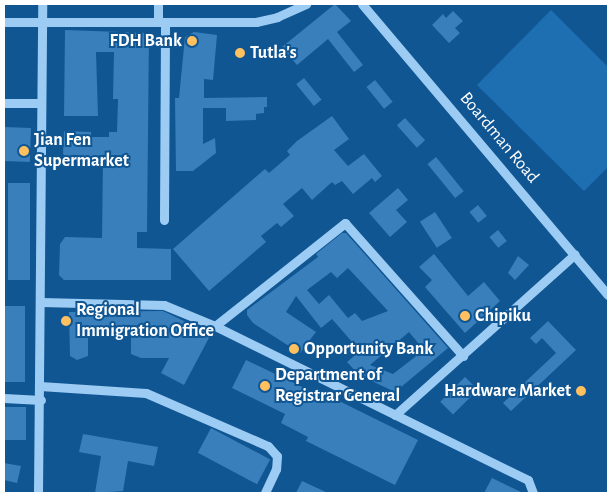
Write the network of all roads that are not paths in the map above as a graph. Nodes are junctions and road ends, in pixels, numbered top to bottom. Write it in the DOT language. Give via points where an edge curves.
graph roads {
  1 [pos="42,4"];
  2 [pos="158,4"];
  3 [pos="306,4"];
  4 [pos="362,4"];
  5 [pos="4,22"];
  6 [pos="42,22"];
  7 [pos="162,22"];
  8 [pos="4,103"];
  9 [pos="41,103"];
  10 [pos="164,220"];
  11 [pos="575,254"];
  12 [pos="608,295"];
  13 [pos="41,302"];
  14 [pos="214,326"];
  15 [pos="463,356"];
  16 [pos="40,386"];
  17 [pos="4,398"];
  18 [pos="41,400"];
  19 [pos="395,415"];
  20 [pos="38,493"];
  21 [pos="265,493"];
  22 [pos="533,493"];
  1 -- 6 [label="street"];
  2 -- 7 [label="street"];
  3 -- 7 [label="street" via="256,22"];
  4 -- 11 [label="street, Boardman Road"];
  5 -- 6 [label="street"];
  6 -- 7 [label="street"];
  6 -- 9 [label="street"];
  7 -- 10 [label="street"];
  8 -- 9 [label="street"];
  9 -- 13 [label="street"];
  11 -- 12 [label="street, Boardman Road"];
  11 -- 15 [label="street"];
  13 -- 14 [label="street" via="154,304"];
  13 -- 16 [label="street"];
  14 -- 15 [label="street" via="344,223"];
  14 -- 19 [label="street"];
  15 -- 19 [label="street"];
  16 -- 18 [label="street"];
  16 -- 21 [label="street" via="146,393 268,446 276,456 276,468"];
  17 -- 18 [label="street"];
  18 -- 20 [label="street"];
  19 -- 22 [label="street" via="528,480"];
}
